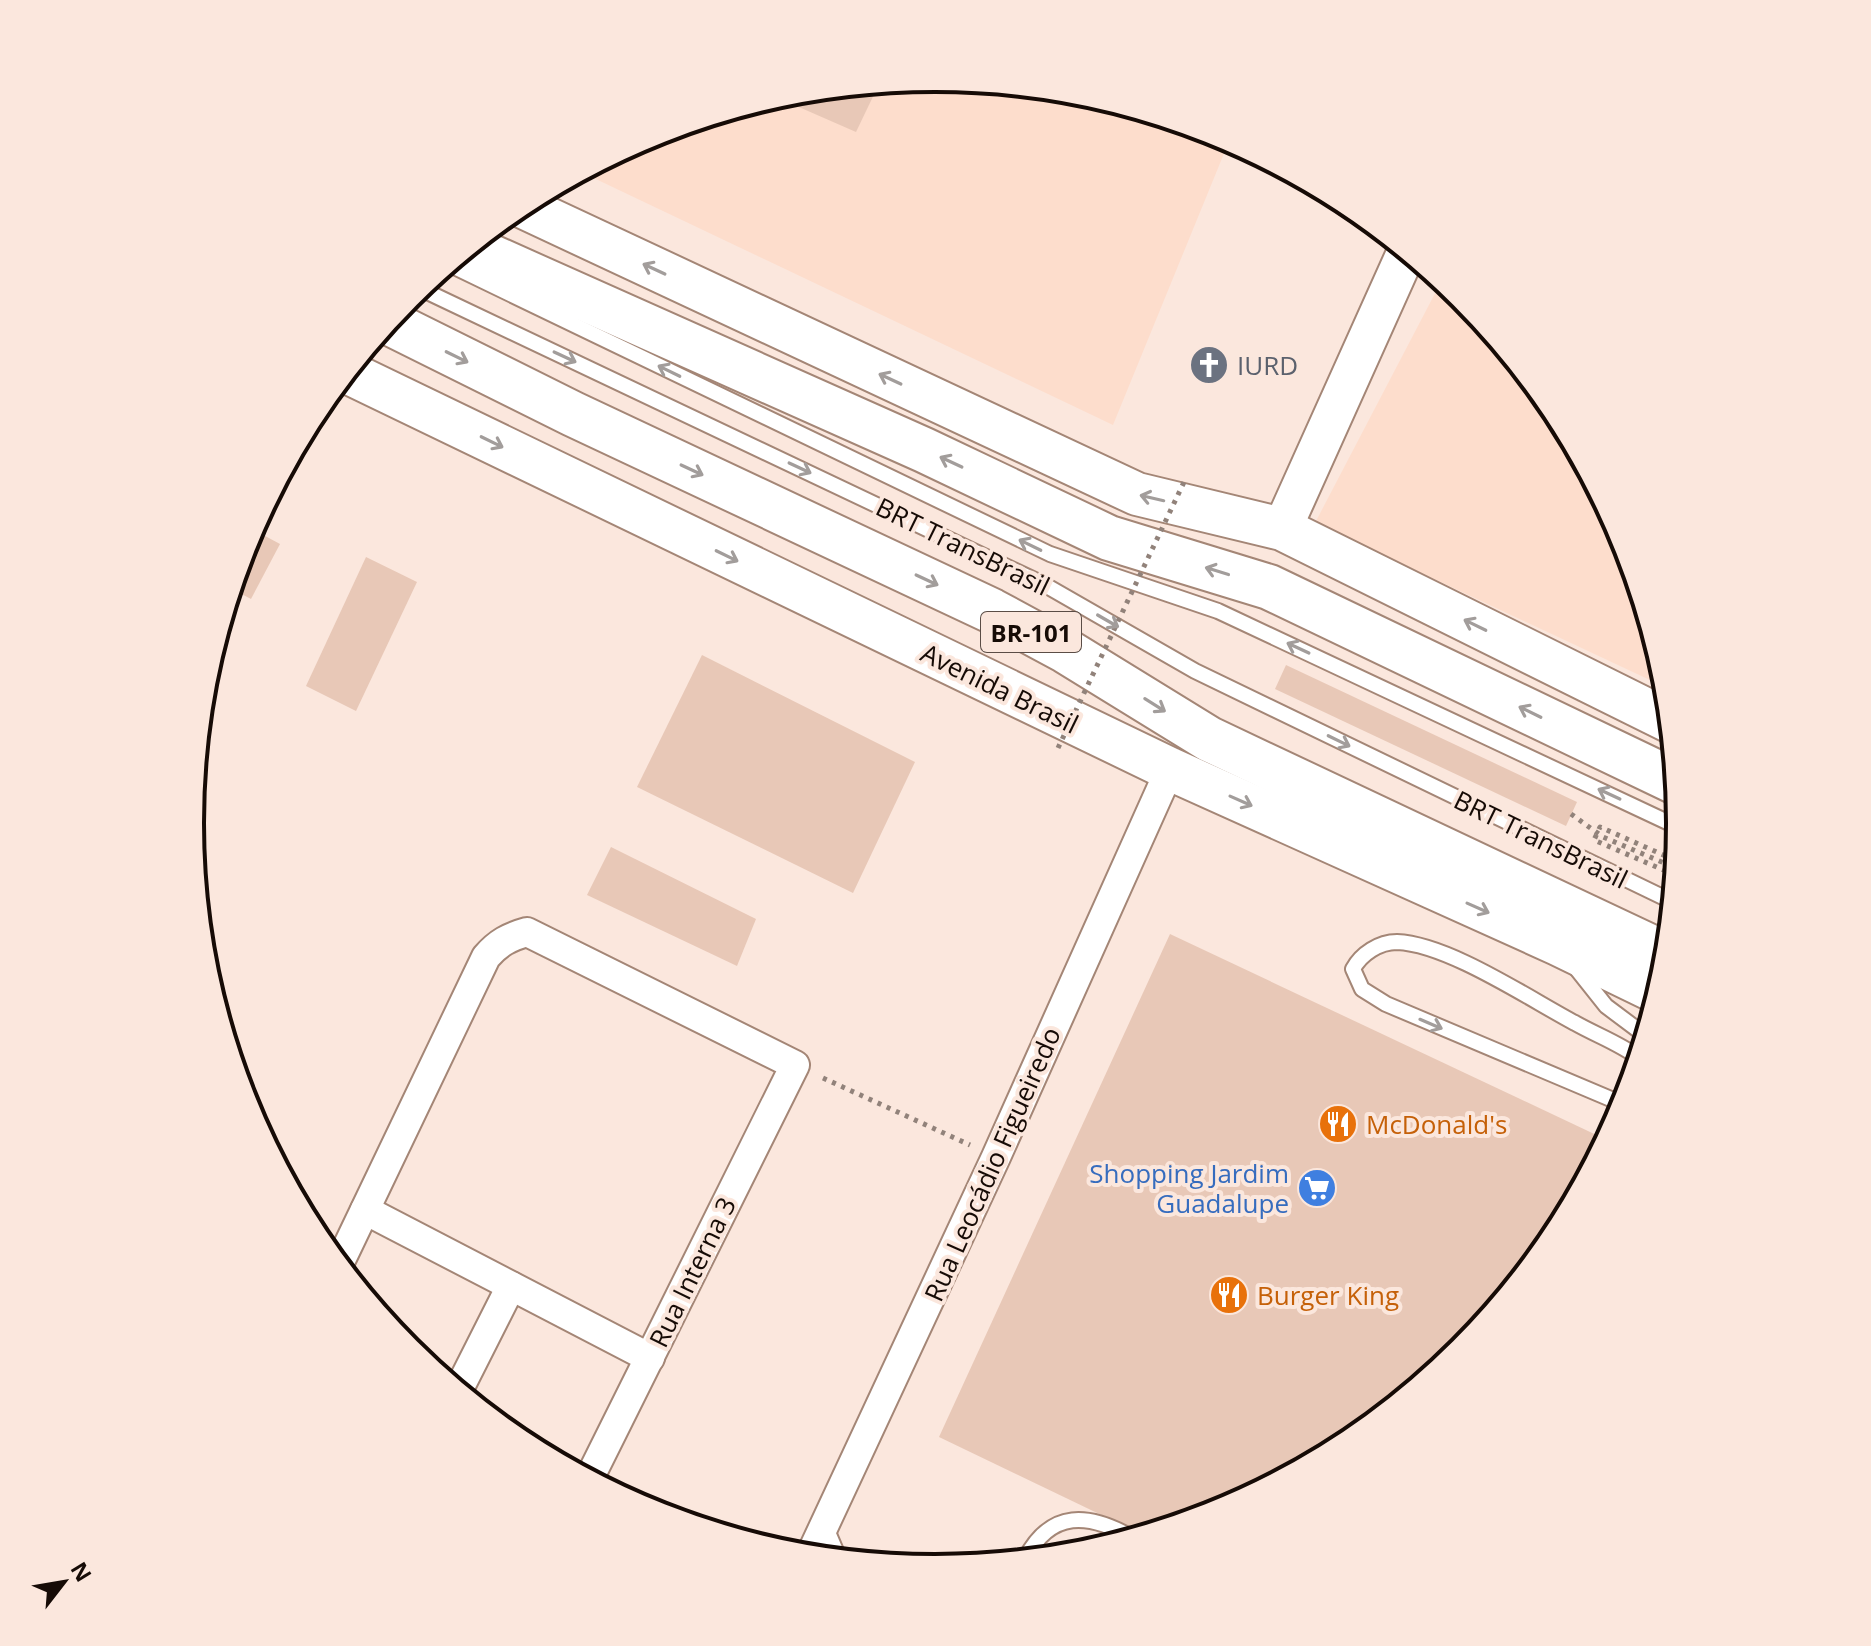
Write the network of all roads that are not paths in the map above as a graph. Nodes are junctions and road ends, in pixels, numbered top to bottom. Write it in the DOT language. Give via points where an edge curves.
graph roads {
  1 [pos="534,212"];
  2 [pos="480,252"];
  3 [pos="1403,261"];
  4 [pos="459,269"];
  5 [pos="432,294"];
  6 [pos="399,327"];
  7 [pos="357,377"];
  8 [pos="1282,529"];
  9 [pos="1658,716"];
  10 [pos="1170,769"];
  11 [pos="1665,777"];
  12 [pos="1666,821"];
  13 [pos="1662,897"];
  14 [pos="1558,944"];
  15 [pos="1655,949"];
  16 [pos="1647,987"];
  17 [pos="1637,1029"];
  18 [pos="1630,1051"];
  19 [pos="1612,1100"];
  20 [pos="365,1210"];
  21 [pos="345,1252"];
  22 [pos="511,1286"];
  23 [pos="650,1358"];
  24 [pos="463,1381"];
  25 [pos="594,1469"];
  26 [pos="825,1525"];
  27 [pos="1119,1530"];
  28 [pos="816,1544"];
  29 [pos="834,1547"];
  30 [pos="1030,1548"];
  8 -- 1 [label="main road, one-way" via="1137,494"];
  11 -- 2 [label="highway, one-way" via="1269,587 1109,538"];
  3 -- 8 [label="street"];
  12 -- 4 [label="lane, BRT TransBrasil, one-way" via="1218,611 1050,554"];
  5 -- 13 [label="lane, BRT TransBrasil, one-way" via="1045,585 1195,671"];
  6 -- 15 [label="highway, BR-101, one-way" via="992,611 1209,739"];
  7 -- 10 [label="main road, Avenida Brasil, one-way"];
  9 -- 8 [label="main road, one-way"];
  10 -- 14 [label="main road, Avenida Brasil, one-way"];
  10 -- 26 [label="street, Rua Leocádio Figueiredo"];
  14 -- 16 [label="main road, Avenida Brasil"];
  14 -- 17 [label="lane" via="1606,1006"];
  18 -- 19 [label="lane, one-way" via="1456,958 1418,945 1394,942 1375,947 1353,969 1362,989 1386,1004"];
  20 -- 21 [label="street"];
  20 -- 22 [label="street"];
  20 -- 23 [label="street, Rua Interna 3" via="486,957 511,936 527,932 795,1065"];
  22 -- 23 [label="street"];
  22 -- 24 [label="street"];
  23 -- 25 [label="street, Rua Interna 3"];
  26 -- 28 [label="street, Rua Leocádio Figueiredo"];
  26 -- 29 [label="lane"];
  27 -- 30 [label="lane" via="1077,1520 1056,1523"];
}
